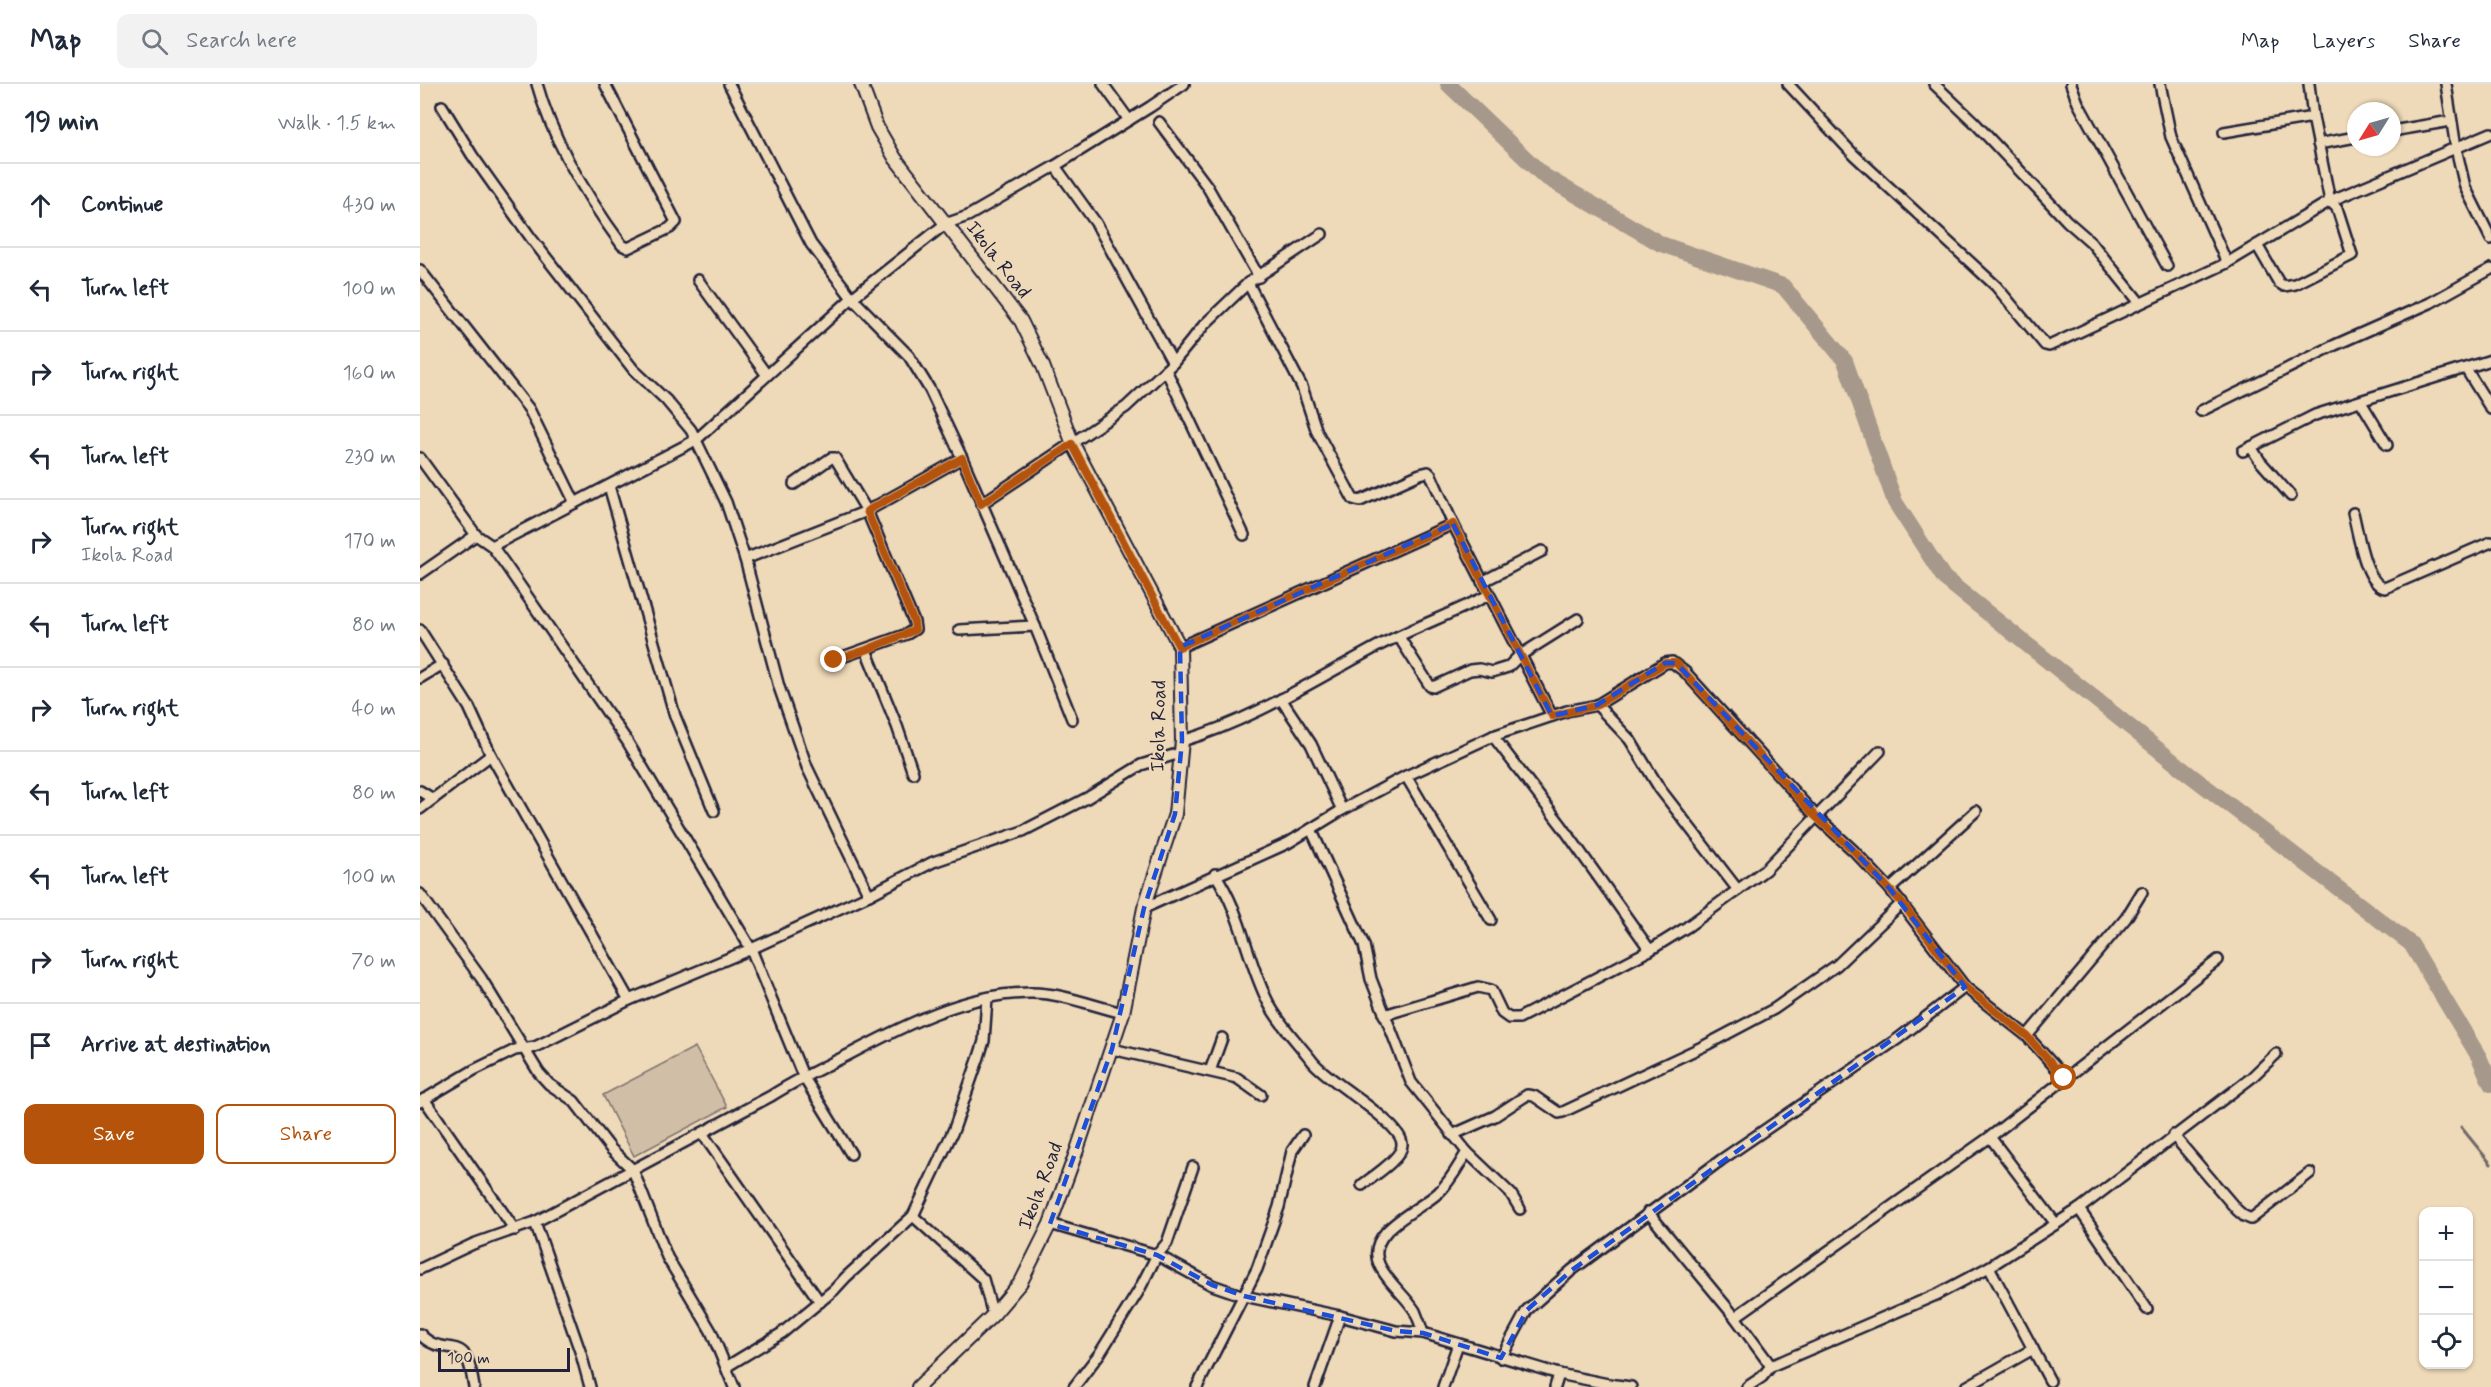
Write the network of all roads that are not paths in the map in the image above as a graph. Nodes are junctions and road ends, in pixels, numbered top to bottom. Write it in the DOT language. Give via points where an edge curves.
graph roads {
  1 [pos="537,84"];
  2 [pos="605,84"];
  3 [pos="729,84"];
  4 [pos="861,84"];
  5 [pos="1103,84"];
  6 [pos="1184,84"];
  7 [pos="1788,84"];
  8 [pos="1934,84"];
  9 [pos="2071,84"];
  10 [pos="2160,84"];
  11 [pos="2309,84"];
  12 [pos="2446,84"];
  13 [pos="442,106"];
  14 [pos="2313,117"];
  15 [pos="1129,120"];
  16 [pos="1159,122"];
  17 [pos="2451,122"];
  18 [pos="2401,130"];
  19 [pos="2224,132"];
  20 [pos="2491,133"];
  21 [pos="2347,139"];
  22 [pos="2318,144"];
  23 [pos="2456,148"];
  24 [pos="1055,166"];
  25 [pos="2330,201"];
  26 [pos="945,224"];
  27 [pos="1322,234"];
  28 [pos="2491,239"];
  29 [pos="2257,245"];
  30 [pos="2227,263"];
  31 [pos="2167,266"];
  32 [pos="2491,269"];
  33 [pos="420,270"];
  34 [pos="1259,277"];
  35 [pos="698,280"];
  36 [pos="1248,284"];
  37 [pos="852,298"];
  38 [pos="2140,303"];
  39 [pos="2491,360"];
  40 [pos="1169,366"];
  41 [pos="2466,369"];
  42 [pos="766,374"];
  43 [pos="2361,402"];
  44 [pos="2491,409"];
  45 [pos="2201,411"];
  46 [pos="696,440"];
  47 [pos="1072,444"];
  48 [pos="2387,445"];
  49 [pos="420,458"];
  50 [pos="962,458"];
  51 [pos="794,484"];
  52 [pos="609,486"];
  53 [pos="2291,496"];
  54 [pos="575,503"];
  55 [pos="981,504"];
  56 [pos="867,511"];
  57 [pos="2353,513"];
  58 [pos="1453,524"];
  59 [pos="476,535"];
  60 [pos="1244,535"];
  61 [pos="2491,542"];
  62 [pos="492,546"];
  63 [pos="1542,551"];
  64 [pos="745,559"];
  65 [pos="420,574"];
  66 [pos="1482,582"];
  67 [pos="1489,595"];
  68 [pos="1578,619"];
  69 [pos="1035,626"];
  70 [pos="420,630"];
  71 [pos="959,630"];
  72 [pos="1399,637"];
  73 [pos="1179,647"];
  74 [pos="866,650"];
  75 [pos="1519,656"];
  76 [pos="834,660"];
  77 [pos="443,664"];
  78 [pos="420,678"];
  79 [pos="1281,699"];
  80 [pos="1597,705"];
  81 [pos="1552,716"];
  82 [pos="1072,719"];
  83 [pos="1493,736"];
  84 [pos="1181,747"];
  85 [pos="1880,751"];
  86 [pos="491,755"];
  87 [pos="913,773"];
  88 [pos="1406,776"];
  89 [pos="420,790"];
  90 [pos="433,799"];
  91 [pos="420,809"];
  92 [pos="1342,810"];
  93 [pos="714,811"];
  94 [pos="1976,811"];
  95 [pos="1815,816"];
  96 [pos="1311,829"];
  97 [pos="1215,874"];
  98 [pos="1890,889"];
  99 [pos="1738,890"];
  100 [pos="2142,892"];
  101 [pos="420,894"];
  102 [pos="869,895"];
  103 [pos="1902,903"];
  104 [pos="1144,908"];
  105 [pos="1491,920"];
  106 [pos="751,949"];
  107 [pos="1650,950"];
  108 [pos="2218,960"];
  109 [pos="1965,987"];
  110 [pos="987,998"];
  111 [pos="629,1000"];
  112 [pos="1123,1014"];
  113 [pos="1384,1015"];
  114 [pos="2027,1036"];
  115 [pos="1222,1038"];
  116 [pos="1112,1049"];
  117 [pos="525,1050"];
  118 [pos="2276,1054"];
  119 [pos="1210,1071"];
  120 [pos="803,1076"];
  121 [pos="2064,1078"];
  122 [pos="1261,1095"];
  123 [pos="422,1100"];
  124 [pos="702,1133"];
  125 [pos="1452,1135"];
  126 [pos="2173,1135"];
  127 [pos="1303,1136"];
  128 [pos="1990,1137"];
  129 [pos="1467,1152"];
  130 [pos="851,1154"];
  131 [pos="1193,1167"];
  132 [pos="633,1170"];
  133 [pos="2310,1173"];
  134 [pos="1362,1185"];
  135 [pos="1520,1209"];
  136 [pos="2079,1209"];
  137 [pos="1648,1212"];
  138 [pos="913,1216"];
  139 [pos="535,1222"];
  140 [pos="1050,1224"];
  141 [pos="2056,1224"];
  142 [pos="515,1230"];
  143 [pos="1157,1255"];
  144 [pos="1989,1267"];
  145 [pos="420,1269"];
  146 [pos="1244,1296"];
  147 [pos="820,1302"];
  148 [pos="2147,1309"];
  149 [pos="993,1315"];
  150 [pos="1340,1316"];
  151 [pos="1735,1317"];
  152 [pos="1423,1333"];
  153 [pos="420,1334"];
  154 [pos="1458,1344"];
  155 [pos="2033,1348"];
  156 [pos="1501,1358"];
  157 [pos="1771,1366"];
  158 [pos="726,1367"];
  159 [pos="1559,1374"];
  160 [pos="2050,1381"];
  161 [pos="1610,1385"];
  162 [pos="474,1387"];
  163 [pos="590,1387"];
  164 [pos="734,1387"];
  165 [pos="918,1387"];
  166 [pos="1074,1387"];
  167 [pos="1197,1387"];
  168 [pos="1315,1387"];
  169 [pos="1443,1387"];
  170 [pos="1555,1387"];
  171 [pos="1631,1387"];
  172 [pos="1747,1387"];
  173 [pos="1966,1387"];
  1 -- 2 [label="street" via="552,129 591,199 628,248 676,222"];
  3 -- 37 [label="street" via="811,244"];
  4 -- 26 [label="street, Ikola Road" via="883,139"];
  5 -- 15 [label="street"];
  6 -- 15 [label="street"];
  7 -- 38 [label="street" via="1854,155 1996,286 2045,345"];
  8 -- 38 [label="street" via="2091,242"];
  9 -- 31 [label="street"];
  10 -- 30 [label="street" via="2171,137"];
  11 -- 14 [label="street"];
  12 -- 17 [label="street"];
  13 -- 46 [label="street" via="531,238 633,369 678,412"];
  14 -- 19 [label="street"];
  14 -- 22 [label="street"];
  15 -- 24 [label="street"];
  16 -- 34 [label="street" via="1207,186"];
  17 -- 18 [label="street"];
  17 -- 23 [label="street"];
  20 -- 23 [label="street"];
  21 -- 22 [label="street"];
  22 -- 25 [label="street"];
  23 -- 25 [label="street"];
  23 -- 28 [label="street" via="2466,187"];
  24 -- 26 [label="street" via="969,216"];
  24 -- 40 [label="street" via="1096,223"];
  25 -- 29 [label="street"];
  25 -- 29 [label="street" via="2337,208 2352,250 2349,257 2284,286"];
  26 -- 37 [label="street"];
  26 -- 47 [label="street, Ikola Road" via="1021,321 1043,366"];
  27 -- 34 [label="street"];
  29 -- 30 [label="street"];
  30 -- 38 [label="street"];
  32 -- 45 [label="street" via="2430,303"];
  33 -- 54 [label="street" via="529,409"];
  34 -- 36 [label="street"];
  35 -- 42 [label="street"];
  36 -- 40 [label="street" via="1204,325"];
  36 -- 58 [label="street" via="1302,387 1317,432 1353,499 1360,501 1428,472"];
  37 -- 42 [label="street"];
  37 -- 50 [label="street" via="909,356"];
  39 -- 41 [label="street"];
  40 -- 47 [label="street" via="1126,407"];
  40 -- 60 [label="street"];
  41 -- 43 [label="street"];
  41 -- 44 [label="street"];
  42 -- 46 [label="street"];
  43 -- 48 [label="street"];
  43 -- 53 [label="street" via="2315,415 2247,449"];
  46 -- 52 [label="street"];
  46 -- 64 [label="street" via="726,502"];
  47 -- 55 [label="street"];
  47 -- 73 [label="street, Ikola Road"];
  49 -- 59 [label="street"];
  50 -- 55 [label="street"];
  50 -- 56 [label="street"];
  51 -- 56 [label="street" via="834,458"];
  52 -- 54 [label="street"];
  52 -- 93 [label="street" via="675,716"];
  54 -- 62 [label="street"];
  55 -- 69 [label="street"];
  56 -- 64 [label="street"];
  56 -- 74 [label="street" via="915,630"];
  57 -- 61 [label="street" via="2371,578 2385,588"];
  58 -- 66 [label="street"];
  58 -- 73 [label="street"];
  59 -- 62 [label="street"];
  59 -- 65 [label="street"];
  62 -- 106 [label="street" via="627,741"];
  63 -- 66 [label="street"];
  64 -- 102 [label="street" via="793,730"];
  66 -- 67 [label="street"];
  67 -- 72 [label="street"];
  67 -- 75 [label="street"];
  68 -- 75 [label="street"];
  69 -- 71 [label="street"];
  69 -- 82 [label="street"];
  70 -- 77 [label="street"];
  72 -- 75 [label="street" via="1433,687 1470,670 1492,672 1508,667"];
  72 -- 79 [label="street"];
  73 -- 84 [label="street, Ikola Road"];
  74 -- 76 [label="street"];
  74 -- 87 [label="street"];
  75 -- 81 [label="street"];
  77 -- 78 [label="street"];
  77 -- 86 [label="street"];
  79 -- 84 [label="street"];
  79 -- 92 [label="street" via="1311,744"];
  80 -- 81 [label="street"];
  80 -- 95 [label="street" via="1665,663 1676,663"];
  80 -- 99 [label="street" via="1630,740 1660,789"];
  81 -- 83 [label="street"];
  83 -- 88 [label="street"];
  83 -- 107 [label="street"];
  84 -- 102 [label="street" via="1033,825 933,862"];
  84 -- 104 [label="street, Ikola Road" via="1175,814"];
  85 -- 95 [label="street"];
  86 -- 90 [label="street"];
  86 -- 111 [label="street"];
  88 -- 92 [label="street"];
  88 -- 105 [label="street"];
  89 -- 90 [label="street"];
  90 -- 91 [label="street"];
  92 -- 96 [label="street"];
  94 -- 98 [label="street"];
  95 -- 98 [label="street"];
  95 -- 99 [label="street" via="1765,870"];
  96 -- 97 [label="street"];
  96 -- 113 [label="street" via="1364,945"];
  97 -- 104 [label="street"];
  97 -- 134 [label="street" via="1227,892 1270,1005 1318,1068 1370,1107 1402,1141 1399,1154"];
  98 -- 103 [label="street"];
  99 -- 107 [label="street"];
  100 -- 114 [label="street" via="2126,918"];
  101 -- 117 [label="street" via="481,978"];
  102 -- 106 [label="street"];
  103 -- 109 [label="street"];
  103 -- 125 [label="street" via="1837,965 1774,1009 1706,1045 1563,1112 1527,1095 1496,1116"];
  104 -- 112 [label="street, Ikola Road"];
  106 -- 111 [label="street"];
  106 -- 120 [label="street"];
  107 -- 113 [label="street" via="1520,1018 1502,1013 1491,990 1478,987"];
  108 -- 121 [label="street"];
  109 -- 114 [label="street"];
  109 -- 137 [label="street" via="1899,1038"];
  110 -- 112 [label="street" via="1047,994"];
  110 -- 120 [label="street" via="942,1010"];
  110 -- 138 [label="street" via="984,1041 972,1078 954,1129"];
  111 -- 117 [label="street"];
  112 -- 116 [label="street, Ikola Road"];
  113 -- 125 [label="street" via="1411,1082"];
  114 -- 121 [label="street"];
  115 -- 119 [label="street"];
  116 -- 119 [label="street"];
  116 -- 140 [label="street, Ikola Road"];
  117 -- 123 [label="street" via="515,1050"];
  117 -- 132 [label="street" via="539,1073 574,1101 611,1149"];
  118 -- 126 [label="street" via="2251,1078"];
  119 -- 122 [label="street" via="1237,1078"];
  120 -- 124 [label="street"];
  120 -- 130 [label="street"];
  121 -- 128 [label="street"];
  123 -- 142 [label="street"];
  124 -- 132 [label="street"];
  124 -- 147 [label="street"];
  125 -- 129 [label="street"];
  126 -- 133 [label="street" via="2237,1210 2251,1219"];
  126 -- 136 [label="street"];
  127 -- 146 [label="street" via="1292,1151 1279,1207"];
  128 -- 141 [label="street"];
  128 -- 151 [label="street"];
  129 -- 135 [label="street" via="1511,1194"];
  129 -- 152 [label="street" via="1443,1188 1379,1238 1376,1253 1380,1266 1414,1311"];
  131 -- 143 [label="street" via="1175,1225"];
  132 -- 139 [label="street"];
  132 -- 158 [label="street" via="667,1257 704,1317"];
  136 -- 141 [label="street"];
  136 -- 148 [label="street"];
  137 -- 151 [label="street"];
  137 -- 156 [label="street" via="1527,1310"];
  138 -- 147 [label="street"];
  138 -- 149 [label="street" via="983,1279"];
  139 -- 142 [label="street"];
  139 -- 163 [label="street"];
  140 -- 143 [label="street"];
  140 -- 149 [label="street, Ikola Road" via="1021,1282"];
  141 -- 144 [label="street"];
  142 -- 145 [label="street"];
  143 -- 146 [label="street" via="1212,1286"];
  143 -- 166 [label="street" via="1100,1353"];
  144 -- 155 [label="street"];
  144 -- 157 [label="street" via="1938,1294"];
  146 -- 150 [label="street"];
  146 -- 167 [label="street"];
  147 -- 158 [label="street" via="782,1333"];
  149 -- 165 [label="street, Ikola Road"];
  150 -- 152 [label="street" via="1396,1331"];
  150 -- 168 [label="street"];
  151 -- 157 [label="street"];
  152 -- 154 [label="street"];
  153 -- 162 [label="street" via="437,1347 458,1348 465,1355"];
  154 -- 156 [label="street"];
  154 -- 169 [label="street"];
  155 -- 160 [label="street"];
  155 -- 173 [label="street"];
  156 -- 159 [label="street"];
  157 -- 172 [label="street"];
  158 -- 164 [label="street"];
  159 -- 161 [label="street"];
  159 -- 170 [label="street"];
  161 -- 171 [label="street"];
}
